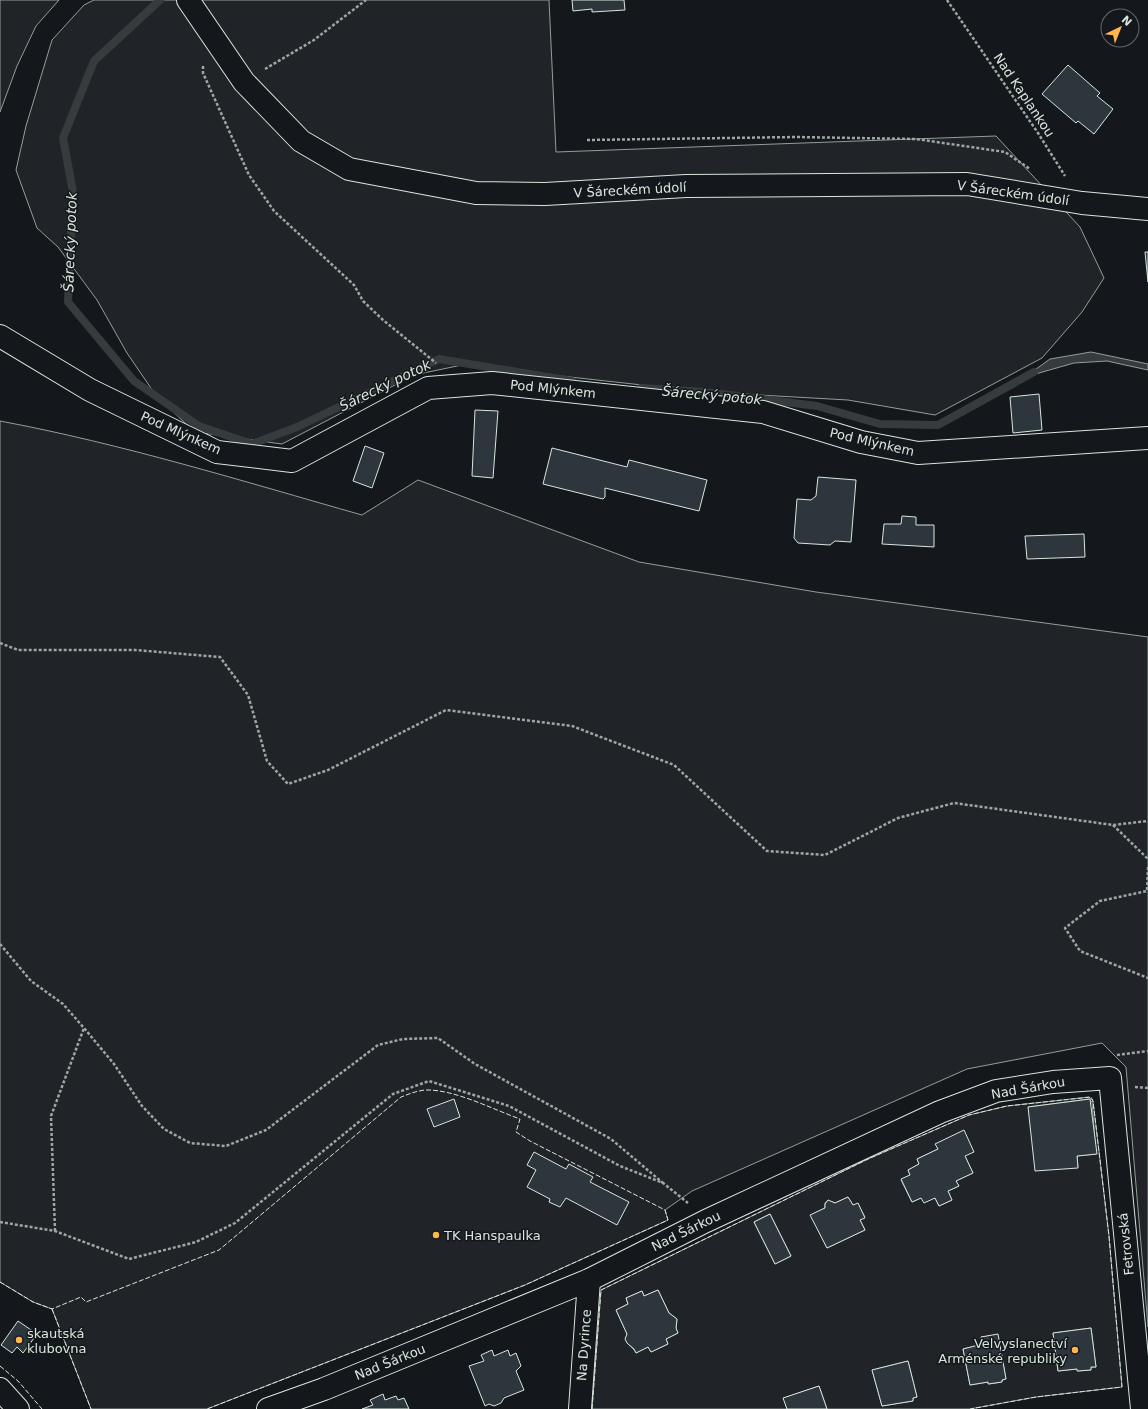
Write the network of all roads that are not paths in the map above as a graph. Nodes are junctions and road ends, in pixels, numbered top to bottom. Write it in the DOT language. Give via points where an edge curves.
graph roads {
  1 [pos="193,6"];
  2 [pos="1148,209"];
  3 [pos="0,336"];
  4 [pos="1148,438"];
  5 [pos="1110,1078"];
  6 [pos="589,1280"];
  7 [pos="0,1389"];
  8 [pos="18,1409"];
  9 [pos="268,1409"];
  10 [pos="580,1409"];
  11 [pos="1142,1409"];
  1 -- 2 [label="street, V Šáreckém údolí" via="244,82 301,141 349,169 476,193 545,194 686,186 967,184 1082,203"];
  3 -- 4 [label="street, Pod Mlýnkem" via="90,390 217,452 292,461 428,388 492,383 763,412 861,442 918,453"];
  5 -- 6 [label="street, Nad Šárkou" via="1054,1082 996,1091 940,1112 706,1221"];
  5 -- 11 [label="street, Fetrovská"];
  6 -- 9 [label="street, Nad Šárkou" via="324,1389"];
  6 -- 10 [label="street, Na Dyrince"];
  7 -- 8 [label="street"];
}
